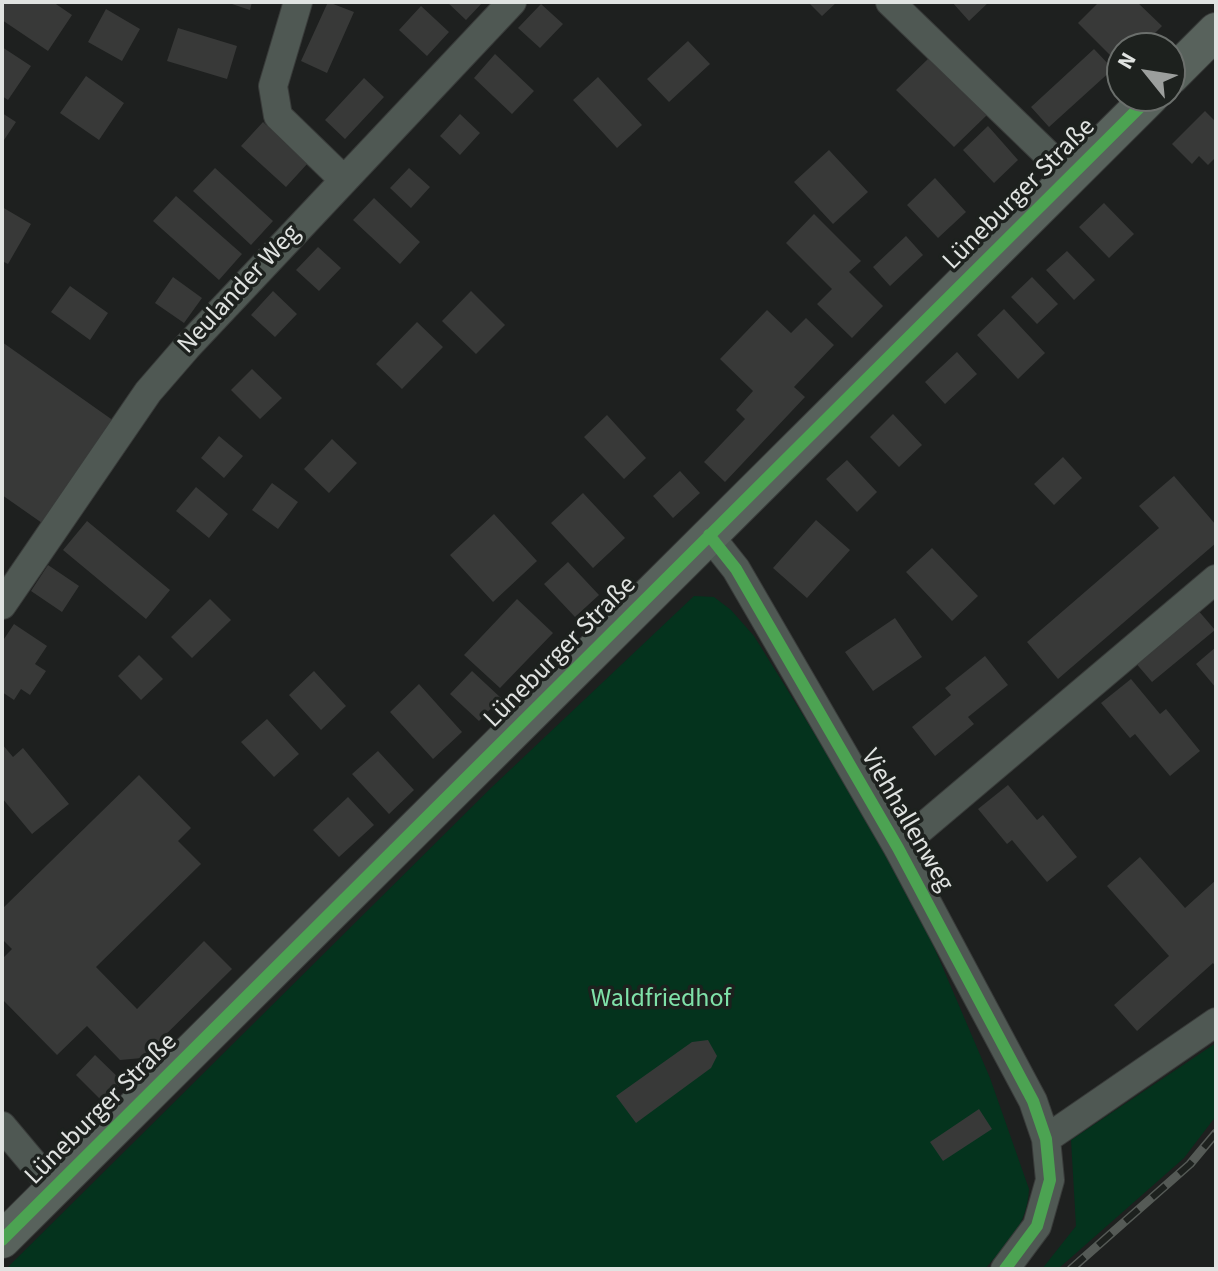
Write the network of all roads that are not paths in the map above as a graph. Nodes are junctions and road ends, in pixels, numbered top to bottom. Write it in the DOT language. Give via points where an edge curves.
graph roads {
  1 [pos="298,2"];
  2 [pos="512,2"];
  3 [pos="890,2"];
  4 [pos="1216,31"];
  5 [pos="1186,61"];
  6 [pos="1135,112"];
  7 [pos="1070,176"];
  8 [pos="344,180"];
  9 [pos="709,535"];
  10 [pos="1216,579"];
  11 [pos="2,605"];
  12 [pos="898,848"];
  13 [pos="1216,1022"];
  14 [pos="2,1126"];
  15 [pos="1046,1139"];
  16 [pos="54,1188"];
  17 [pos="2,1240"];
  18 [pos="1005,1269"];
  1 -- 8 [label="street" via="273,86 278,116"];
  2 -- 8 [label="street, Neulander Weg"];
  3 -- 7 [label="street"];
  4 -- 5 [label="main road"];
  6 -- 7 [label="main road, Lüneburger Straße"];
  7 -- 9 [label="main road, Lüneburger Straße"];
  8 -- 11 [label="street, Neulander Weg" via="148,392"];
  9 -- 12 [label="street, Viehhallenweg" via="736,569"];
  9 -- 16 [label="main road, Lüneburger Straße"];
  10 -- 12 [label="street, Viehhallenweg"];
  12 -- 15 [label="street, Viehhallenweg" via="1033,1101"];
  13 -- 15 [label="street"];
  14 -- 16 [label="street"];
  15 -- 18 [label="street, Viehhallenweg" via="1050,1180 1037,1226"];
  16 -- 17 [label="main road, Lüneburger Straße"];
}
